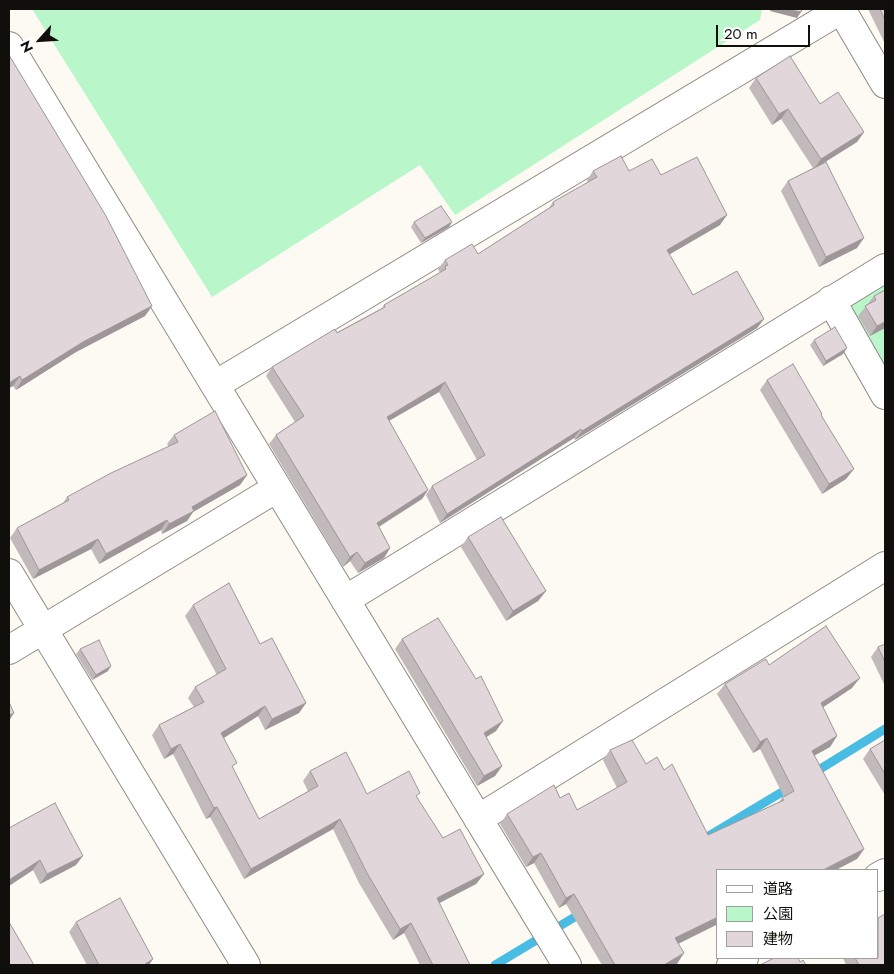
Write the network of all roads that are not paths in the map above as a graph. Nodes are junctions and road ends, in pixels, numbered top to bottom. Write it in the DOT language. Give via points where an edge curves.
graph roads {
  1 [pos="841,9"];
  2 [pos="9,46"];
  3 [pos="885,84"];
  4 [pos="885,268"];
  5 [pos="831,300"];
  6 [pos="215,385"];
  7 [pos="885,395"];
  8 [pos="277,488"];
  9 [pos="885,566"];
  10 [pos="9,573"];
  11 [pos="345,600"];
  12 [pos="42,629"];
  13 [pos="9,650"];
  14 [pos="478,819"];
  15 [pos="742,959"];
  16 [pos="246,965"];
  17 [pos="567,965"];
  18 [pos="731,965"];
  1 -- 3 [label="street"];
  1 -- 6 [label="street"];
  2 -- 6 [label="street"];
  4 -- 5 [label="street"];
  5 -- 7 [label="street"];
  5 -- 11 [label="street"];
  6 -- 8 [label="street"];
  8 -- 11 [label="street"];
  8 -- 12 [label="street"];
  9 -- 14 [label="street"];
  10 -- 12 [label="street"];
  11 -- 14 [label="street"];
  12 -- 13 [label="street"];
  12 -- 16 [label="street"];
  14 -- 17 [label="street"];
  15 -- 18 [label="street"];
}
